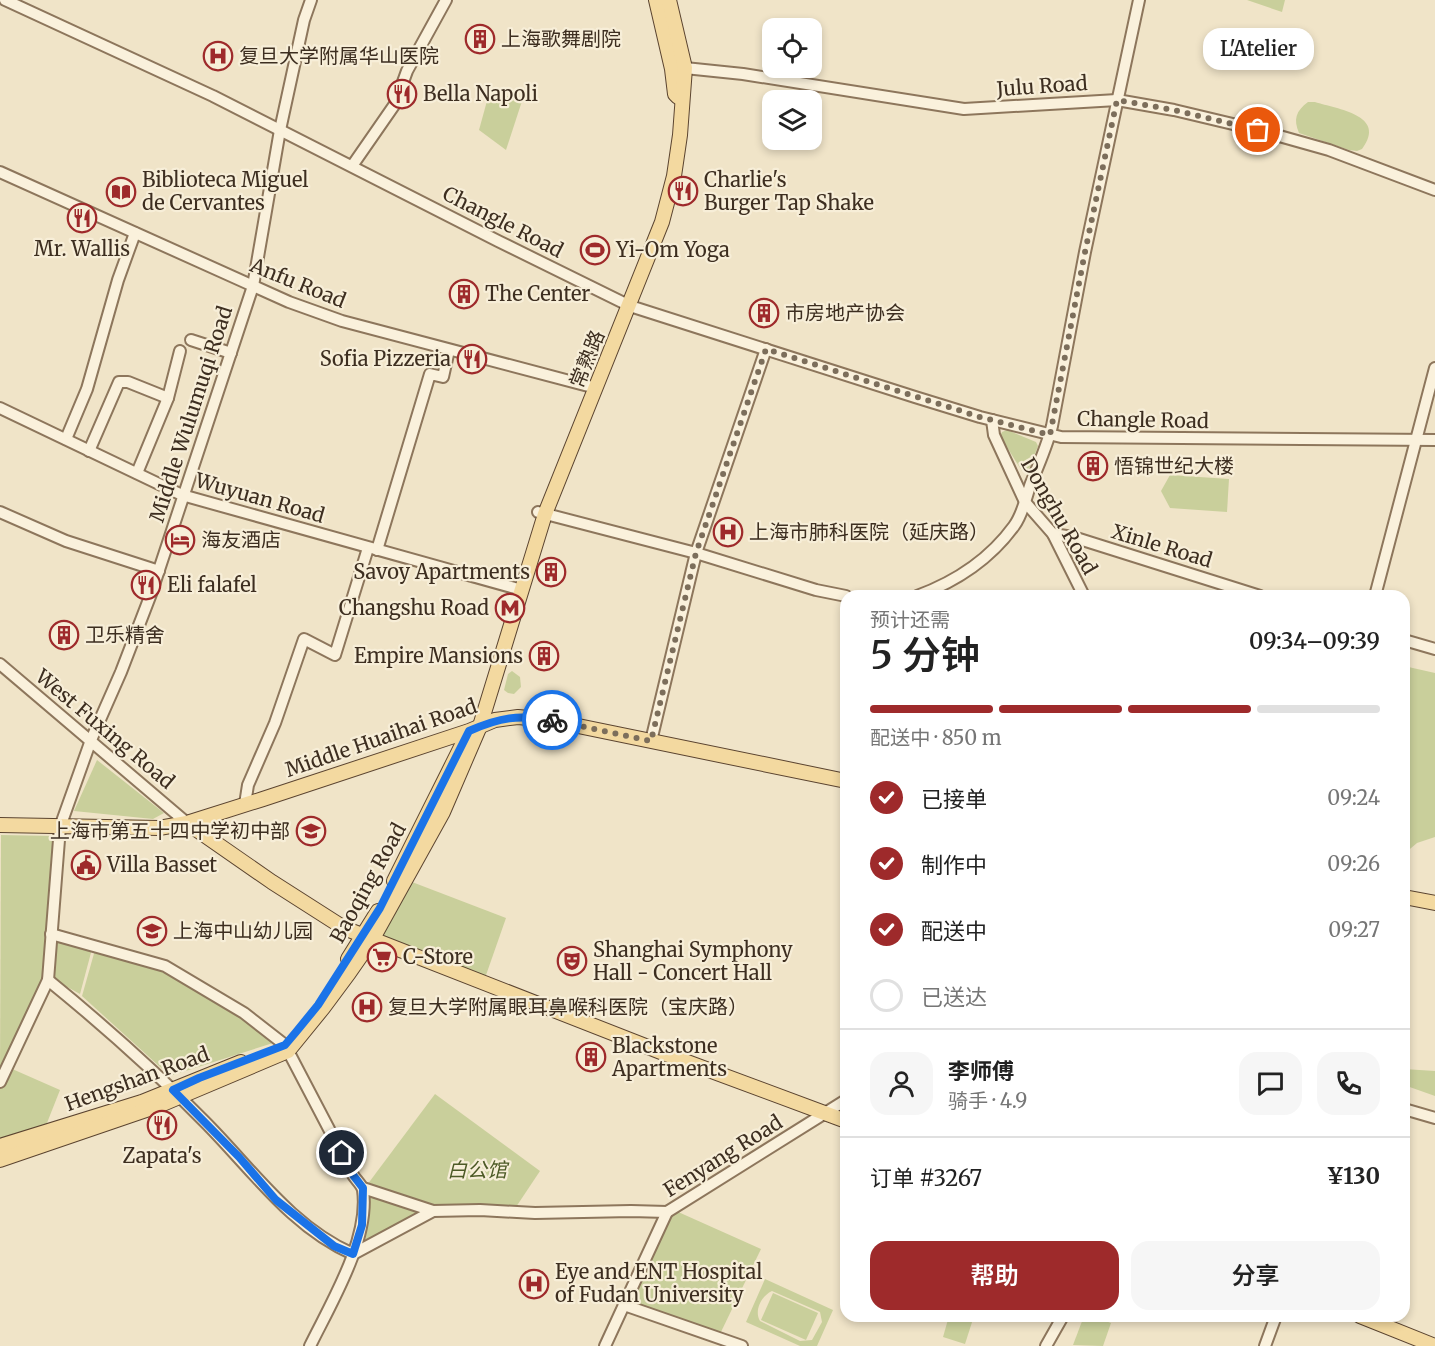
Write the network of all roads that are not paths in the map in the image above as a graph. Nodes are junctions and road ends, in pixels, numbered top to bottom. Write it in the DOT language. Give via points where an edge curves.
graph roads {
  1 [pos="5,0"];
  2 [pos="311,0"];
  3 [pos="446,0"];
  4 [pos="656,0"];
  5 [pos="661,0"];
  6 [pos="669,0"];
  7 [pos="1139,0"];
  8 [pos="682,68"];
  9 [pos="678,97"];
  10 [pos="1117,100"];
  11 [pos="280,130"];
  12 [pos="352,166"];
  13 [pos="0,172"];
  14 [pos="1435,190"];
  15 [pos="135,232"];
  16 [pos="253,286"];
  17 [pos="627,304"];
  18 [pos="191,340"];
  19 [pos="766,349"];
  20 [pos="449,350"];
  21 [pos="180,351"];
  22 [pos="231,353"];
  23 [pos="1435,368"];
  24 [pos="593,388"];
  25 [pos="168,398"];
  26 [pos="0,408"];
  27 [pos="992,420"];
  28 [pos="1050,435"];
  29 [pos="66,439"];
  30 [pos="1415,440"];
  31 [pos="1435,440"];
  32 [pos="89,451"];
  33 [pos="137,473"];
  34 [pos="182,495"];
  35 [pos="1025,502"];
  36 [pos="0,512"];
  37 [pos="542,513"];
  38 [pos="1053,534"];
  39 [pos="372,549"];
  40 [pos="696,553"];
  41 [pos="159,571"];
  42 [pos="518,589"];
  43 [pos="930,590"];
  44 [pos="1081,590"];
  45 [pos="1241,590"];
  46 [pos="1377,590"];
  47 [pos="840,595"];
  48 [pos="1410,642"];
  49 [pos="1435,649"];
  50 [pos="0,664"];
  51 [pos="486,706"];
  52 [pos="532,718"];
  53 [pos="475,729"];
  54 [pos="91,740"];
  55 [pos="651,741"];
  56 [pos="840,781"];
  57 [pos="245,804"];
  58 [pos="187,823"];
  59 [pos="0,825"];
  60 [pos="60,827"];
  61 [pos="1410,898"];
  62 [pos="1435,903"];
  63 [pos="51,934"];
  64 [pos="367,938"];
  65 [pos="48,980"];
  66 [pos="287,1048"];
  67 [pos="0,1082"];
  68 [pos="177,1094"];
  69 [pos="840,1104"];
  70 [pos="1410,1111"];
  71 [pos="825,1113"];
  72 [pos="1435,1118"];
  73 [pos="840,1119"];
  74 [pos="0,1146"];
  75 [pos="0,1160"];
  76 [pos="363,1188"];
  77 [pos="433,1211"];
  78 [pos="667,1212"];
  79 [pos="353,1254"];
  80 [pos="624,1305"];
  81 [pos="1060,1322"];
  82 [pos="1274,1322"];
  83 [pos="1375,1322"];
  84 [pos="310,1346"];
  85 [pos="605,1346"];
  86 [pos="742,1346"];
  87 [pos="1046,1346"];
  88 [pos="1265,1346"];
  89 [pos="1435,1346"];
  1 -- 11 [label="street, Changle Road"];
  2 -- 11 [label="street, Middle Wulumuqi Road"];
  3 -- 12 [label="street" via="407,71 395,104"];
  4 -- 9 [label="main road"];
  5 -- 8 [label="main road"];
  6 -- 8 [label="main road"];
  7 -- 10 [label="street"];
  8 -- 9 [label="main road"];
  8 -- 10 [label="street, Julu Road" via="743,74 964,110"];
  8 -- 17 [label="main road" via="681,126 674,176 662,224"];
  9 -- 17 [label="main road" via="665,189"];
  10 -- 14 [label="street, Julu Road" via="1174,110 1329,150"];
  10 -- 28 [label="street"];
  11 -- 12 [label="street, Changle Road"];
  11 -- 16 [label="street, Middle Wulumuqi Road"];
  12 -- 17 [label="street, Changle Road"];
  13 -- 15 [label="street, Anfu Road"];
  15 -- 16 [label="street, Anfu Road"];
  15 -- 29 [label="street" via="87,389"];
  16 -- 20 [label="street, Anfu Road" via="342,321"];
  16 -- 22 [label="street, Middle Wulumuqi Road"];
  17 -- 19 [label="street, Changle Road"];
  17 -- 24 [label="main road"];
  18 -- 22 [label="street"];
  19 -- 27 [label="street, Changle Road"];
  19 -- 40 [label="street"];
  20 -- 24 [label="street, Anfu Road"];
  20 -- 39 [label="street" via="442,377 430,374"];
  21 -- 25 [label="street"];
  22 -- 34 [label="street, Middle Wulumuqi Road"];
  23 -- 30 [label="street"];
  24 -- 37 [label="main road"];
  25 -- 32 [label="street" via="119,382"];
  25 -- 33 [label="street"];
  26 -- 29 [label="street, Wuyuan Road"];
  27 -- 28 [label="street, Changle Road"];
  27 -- 35 [label="street, Donghu Road" via="994,435"];
  28 -- 30 [label="street, Changle Road"];
  28 -- 35 [label="street"];
  29 -- 32 [label="street, Wuyuan Road"];
  30 -- 31 [label="street, Changle Road"];
  30 -- 46 [label="street"];
  32 -- 33 [label="street, Wuyuan Road"];
  33 -- 34 [label="street, Wuyuan Road"];
  34 -- 39 [label="street, Wuyuan Road"];
  34 -- 41 [label="street, Middle Wulumuqi Road"];
  35 -- 38 [label="street, Donghu Road"];
  35 -- 43 [label="street" via="1015,524 989,554 954,579"];
  36 -- 41 [label="street" via="66,541"];
  37 -- 40 [label="street"];
  37 -- 42 [label="main road"];
  38 -- 44 [label="street, Donghu Road"];
  38 -- 45 [label="street, Xinle Road"];
  39 -- 42 [label="street, Wuyuan Road"];
  39 -- 57 [label="street" via="336,654 304,639 248,785"];
  40 -- 47 [label="street"];
  40 -- 55 [label="street"];
  41 -- 54 [label="street, Middle Wulumuqi Road" via="122,672"];
  42 -- 51 [label="main road"];
  42 -- 53 [label="main road"];
  48 -- 49 [label="street"];
  50 -- 54 [label="street, West Fuxing Road"];
  51 -- 52 [label="main road"];
  51 -- 53 [label="main road"];
  52 -- 53 [label="main road, Middle Huaihai Road" via="495,720"];
  52 -- 55 [label="main road, Middle Huaihai Road"];
  53 -- 57 [label="main road, Middle Huaihai Road"];
  53 -- 64 [label="main road, Baoqing Road" via="443,812"];
  54 -- 58 [label="street, West Fuxing Road"];
  54 -- 60 [label="street, Middle Wulumuqi Road"];
  55 -- 56 [label="main road, Middle Huaihai Road"];
  57 -- 58 [label="main road, Middle Huaihai Road"];
  58 -- 60 [label="main road, Middle Huaihai Road" via="159,828"];
  58 -- 64 [label="main road" via="272,882"];
  59 -- 60 [label="main road, Middle Huaihai Road"];
  60 -- 63 [label="street, Middle Wulumuqi Road"];
  61 -- 62 [label="main road"];
  63 -- 65 [label="street, Middle Wulumuqi Road"];
  63 -- 66 [label="street" via="165,966 244,1013"];
  64 -- 66 [label="main road, Baoqing Road"];
  64 -- 71 [label="main road"];
  65 -- 67 [label="street"];
  65 -- 68 [label="street"];
  66 -- 68 [label="main road, Hengshan Road" via="199,1078"];
  66 -- 76 [label="street"];
  68 -- 74 [label="main road, Hengshan Road"];
  68 -- 75 [label="main road, Hengshan Road"];
  68 -- 79 [label="street" via="276,1200 334,1246"];
  69 -- 71 [label="street, Fenyang Road"];
  70 -- 72 [label="street"];
  71 -- 73 [label="main road"];
  71 -- 78 [label="street, Fenyang Road"];
  76 -- 77 [label="street, Fenyang Road"];
  76 -- 79 [label="street" via="362,1225"];
  77 -- 78 [label="street, Fenyang Road"];
  77 -- 79 [label="street"];
  78 -- 80 [label="street"];
  79 -- 84 [label="street"];
  80 -- 85 [label="street"];
  80 -- 86 [label="street"];
  81 -- 87 [label="street"];
  82 -- 88 [label="street"];
  83 -- 89 [label="main road"];
}
